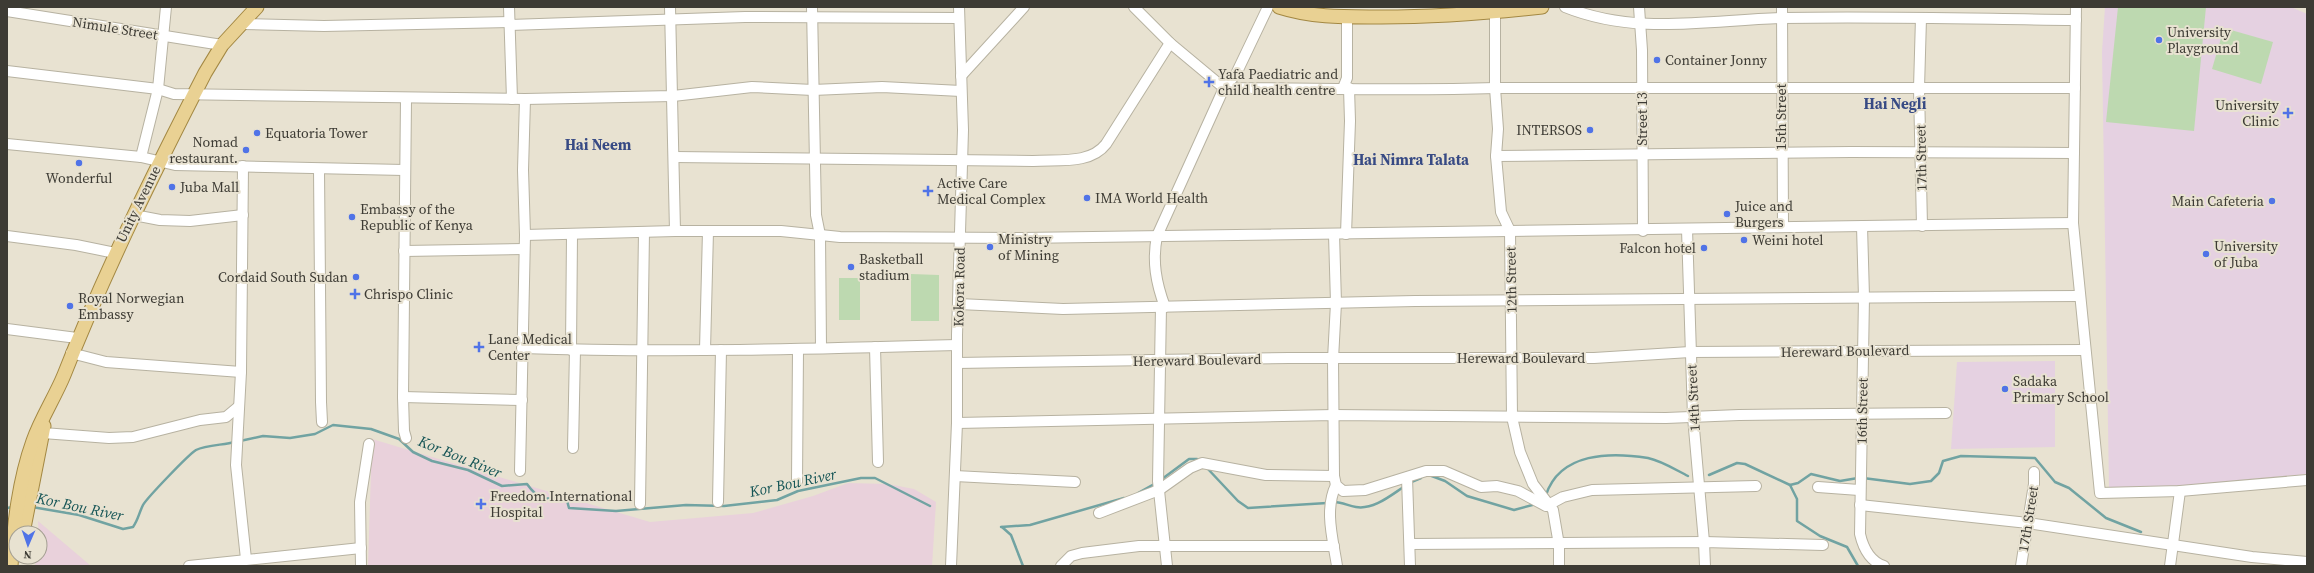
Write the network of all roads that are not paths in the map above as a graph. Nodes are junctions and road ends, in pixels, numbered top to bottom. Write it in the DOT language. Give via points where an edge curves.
graph roads {
  1 [pos="166,7"];
  2 [pos="257,7"];
  3 [pos="509,7"];
  4 [pos="670,7"];
  5 [pos="812,7"];
  6 [pos="959,7"];
  7 [pos="1024,7"];
  8 [pos="1134,7"];
  9 [pos="1268,7"];
  10 [pos="1279,7"];
  11 [pos="1542,7"];
  12 [pos="1565,7"];
  13 [pos="1639,7"];
  14 [pos="1782,7"];
  15 [pos="2076,7"];
  16 [pos="1494,10"];
  17 [pos="7,11"];
  18 [pos="670,18"];
  19 [pos="812,18"];
  20 [pos="959,18"];
  21 [pos="1347,18"];
  22 [pos="1782,18"];
  23 [pos="1921,18"];
  24 [pos="2076,20"];
  25 [pos="242,24"];
  26 [pos="510,24"];
  27 [pos="1640,25"];
  28 [pos="164,36"];
  29 [pos="1170,43"];
  30 [pos="222,45"];
  31 [pos="7,71"];
  32 [pos="961,76"];
  33 [pos="1781,87"];
  34 [pos="1224,88"];
  35 [pos="1346,88"];
  36 [pos="1495,88"];
  37 [pos="1919,88"];
  38 [pos="2075,88"];
  39 [pos="158,89"];
  40 [pos="1641,89"];
  41 [pos="813,90"];
  42 [pos="961,91"];
  43 [pos="194,94"];
  44 [pos="673,96"];
  45 [pos="406,99"];
  46 [pos="512,99"];
  47 [pos="525,99"];
  48 [pos="7,144"];
  49 [pos="1781,153"];
  50 [pos="2074,153"];
  51 [pos="1922,154"];
  52 [pos="1496,156"];
  53 [pos="1642,156"];
  54 [pos="141,157"];
  55 [pos="674,157"];
  56 [pos="815,157"];
  57 [pos="962,160"];
  58 [pos="159,162"];
  59 [pos="243,166"];
  60 [pos="319,169"];
  61 [pos="404,170"];
  62 [pos="134,215"];
  63 [pos="243,215"];
  64 [pos="2073,223"];
  65 [pos="1862,226"];
  66 [pos="1922,226"];
  67 [pos="1783,227"];
  68 [pos="1687,229"];
  69 [pos="675,231"];
  70 [pos="708,231"];
  71 [pos="1510,231"];
  72 [pos="1643,231"];
  73 [pos="644,232"];
  74 [pos="1334,234"];
  75 [pos="1346,234"];
  76 [pos="572,235"];
  77 [pos="820,235"];
  78 [pos="7,236"];
  79 [pos="525,236"];
  80 [pos="1157,236"];
  81 [pos="960,237"];
  82 [pos="524,249"];
  83 [pos="404,251"];
  84 [pos="115,253"];
  85 [pos="1864,296"];
  86 [pos="2079,296"];
  87 [pos="1690,299"];
  88 [pos="1511,300"];
  89 [pos="1336,303"];
  90 [pos="959,304"];
  91 [pos="1163,307"];
  92 [pos="7,329"];
  93 [pos="77,338"];
  94 [pos="957,345"];
  95 [pos="875,347"];
  96 [pos="522,348"];
  97 [pos="821,348"];
  98 [pos="573,350"];
  99 [pos="705,350"];
  100 [pos="721,350"];
  101 [pos="798,350"];
  102 [pos="1863,350"];
  103 [pos="2084,350"];
  104 [pos="642,351"];
  105 [pos="1690,352"];
  106 [pos="71,353"];
  107 [pos="1511,358"];
  108 [pos="1333,359"];
  109 [pos="1160,361"];
  110 [pos="957,363"];
  111 [pos="241,372"];
  112 [pos="403,397"];
  113 [pos="522,400"];
  114 [pos="238,407"];
  115 [pos="1861,413"];
  116 [pos="1946,413"];
  117 [pos="1334,415"];
  118 [pos="46,417"];
  119 [pos="1512,417"];
  120 [pos="1693,417"];
  121 [pos="1160,419"];
  122 [pos="322,422"];
  123 [pos="958,423"];
  124 [pos="43,433"];
  125 [pos="406,438"];
  126 [pos="369,444"];
  127 [pos="573,448"];
  128 [pos="878,462"];
  129 [pos="520,471"];
  130 [pos="2034,472"];
  131 [pos="955,476"];
  132 [pos="1406,478"];
  133 [pos="1335,480"];
  134 [pos="2307,480"];
  135 [pos="797,482"];
  136 [pos="1075,482"];
  137 [pos="1756,486"];
  138 [pos="1818,487"];
  139 [pos="1700,488"];
  140 [pos="1159,490"];
  141 [pos="1859,490"];
  142 [pos="2180,491"];
  143 [pos="718,502"];
  144 [pos="640,504"];
  145 [pos="1860,505"];
  146 [pos="24,506"];
  147 [pos="1551,507"];
  148 [pos="1099,513"];
  149 [pos="2028,523"];
  150 [pos="19,525"];
  151 [pos="1704,542"];
  152 [pos="1410,544"];
  153 [pos="1559,544"];
  154 [pos="1165,545"];
  155 [pos="1823,545"];
  156 [pos="2172,545"];
  157 [pos="1334,546"];
  158 [pos="361,548"];
  159 [pos="246,559"];
  160 [pos="2307,562"];
  161 [pos="1882,565"];
  162 [pos="189,566"];
  163 [pos="361,566"];
  164 [pos="951,566"];
  165 [pos="1061,566"];
  166 [pos="1168,566"];
  167 [pos="1337,566"];
  168 [pos="1410,566"];
  169 [pos="1559,566"];
  170 [pos="1704,566"];
  171 [pos="2021,566"];
  172 [pos="2170,566"];
  1 -- 28 [label="street"];
  2 -- 25 [label="main road, Unity Avenue"];
  3 -- 26 [label="street"];
  4 -- 18 [label="street"];
  5 -- 19 [label="street"];
  6 -- 20 [label="street, Kokora Road"];
  7 -- 32 [label="street"];
  8 -- 29 [label="street"];
  9 -- 34 [label="street" via="1236,74"];
  10 -- 21 [label="main road" via="1303,14"];
  11 -- 16 [label="main road"];
  12 -- 27 [label="street" via="1601,19"];
  13 -- 27 [label="street, Street 13"];
  14 -- 22 [label="street, 15th Street"];
  15 -- 24 [label="street"];
  16 -- 21 [label="main road" via="1411,17"];
  16 -- 36 [label="street, 12th Street"];
  17 -- 28 [label="street, Nimule Street"];
  18 -- 19 [label="street"];
  18 -- 26 [label="street"];
  18 -- 44 [label="street"];
  19 -- 20 [label="street"];
  19 -- 41 [label="street"];
  20 -- 32 [label="street, Kokora Road"];
  21 -- 35 [label="street"];
  22 -- 23 [label="street"];
  22 -- 27 [label="street"];
  22 -- 33 [label="street, 15th Street"];
  23 -- 24 [label="street"];
  23 -- 37 [label="street, 17th Street"];
  24 -- 38 [label="street"];
  25 -- 26 [label="street"];
  25 -- 30 [label="main road, Unity Avenue"];
  26 -- 46 [label="street"];
  27 -- 40 [label="street, Street 13"];
  28 -- 30 [label="street, Nimule Street"];
  28 -- 39 [label="street"];
  29 -- 34 [label="street"];
  29 -- 57 [label="street" via="1100,153 1091,157 1033,161"];
  30 -- 43 [label="main road, Unity Avenue"];
  31 -- 39 [label="street"];
  32 -- 42 [label="street, Kokora Road"];
  33 -- 37 [label="street"];
  33 -- 40 [label="street"];
  33 -- 49 [label="street, 15th Street"];
  34 -- 35 [label="street"];
  34 -- 80 [label="street"];
  35 -- 36 [label="street" via="1410,91"];
  35 -- 75 [label="street" via="1350,122"];
  36 -- 40 [label="street"];
  36 -- 52 [label="street, 12th Street" via="1498,129"];
  37 -- 38 [label="street"];
  37 -- 51 [label="street, 17th Street"];
  38 -- 50 [label="street"];
  39 -- 43 [label="street" via="174,94"];
  39 -- 54 [label="street"];
  40 -- 53 [label="street, Street 13"];
  41 -- 42 [label="street" via="882,87"];
  41 -- 44 [label="street" via="752,87"];
  41 -- 56 [label="street"];
  42 -- 57 [label="street, Kokora Road"];
  43 -- 45 [label="street"];
  43 -- 58 [label="main road, Unity Avenue"];
  44 -- 47 [label="street"];
  44 -- 55 [label="street"];
  45 -- 46 [label="street"];
  45 -- 61 [label="street"];
  46 -- 47 [label="street"];
  47 -- 79 [label="street" via="522,170"];
  48 -- 54 [label="street"];
  49 -- 51 [label="street"];
  49 -- 53 [label="street"];
  49 -- 67 [label="street, 15th Street"];
  50 -- 51 [label="street"];
  50 -- 64 [label="street"];
  51 -- 66 [label="street, 17th Street"];
  52 -- 53 [label="street"];
  52 -- 71 [label="street, 12th Street" via="1501,212"];
  53 -- 72 [label="street, Street 13"];
  54 -- 58 [label="street"];
  55 -- 56 [label="street"];
  55 -- 69 [label="street"];
  56 -- 57 [label="street"];
  56 -- 77 [label="street" via="816,215"];
  57 -- 81 [label="street, Kokora Road"];
  58 -- 59 [label="street"];
  58 -- 62 [label="main road, Unity Avenue"];
  59 -- 60 [label="street"];
  59 -- 63 [label="street"];
  60 -- 61 [label="street"];
  60 -- 122 [label="street"];
  61 -- 83 [label="street"];
  62 -- 63 [label="street" via="160,220 190,221"];
  62 -- 84 [label="main road, Unity Avenue"];
  63 -- 111 [label="street"];
  64 -- 66 [label="street"];
  64 -- 86 [label="street"];
  65 -- 66 [label="street"];
  65 -- 67 [label="street"];
  65 -- 85 [label="street, 16th Street"];
  67 -- 68 [label="street"];
  68 -- 72 [label="street"];
  68 -- 87 [label="street, 14th Street"];
  69 -- 70 [label="street"];
  69 -- 73 [label="street"];
  70 -- 77 [label="street"];
  70 -- 99 [label="street"];
  71 -- 72 [label="street"];
  71 -- 75 [label="street"];
  71 -- 88 [label="street, 12th Street"];
  73 -- 76 [label="street"];
  73 -- 104 [label="street"];
  74 -- 75 [label="street"];
  74 -- 80 [label="street"];
  74 -- 89 [label="street"];
  76 -- 79 [label="street"];
  76 -- 98 [label="street"];
  77 -- 81 [label="street"];
  77 -- 97 [label="street"];
  78 -- 84 [label="street"];
  79 -- 82 [label="street"];
  80 -- 81 [label="street"];
  80 -- 91 [label="street" via="1154,250 1155,270"];
  81 -- 90 [label="street, Kokora Road"];
  82 -- 83 [label="street"];
  82 -- 96 [label="street"];
  83 -- 112 [label="street"];
  84 -- 93 [label="main road, Unity Avenue"];
  85 -- 86 [label="street"];
  85 -- 87 [label="street"];
  85 -- 102 [label="street, 16th Street"];
  86 -- 103 [label="street"];
  87 -- 88 [label="street"];
  87 -- 105 [label="street, 14th Street"];
  88 -- 89 [label="street"];
  88 -- 107 [label="street, 12th Street"];
  89 -- 91 [label="street"];
  89 -- 108 [label="street"];
  90 -- 91 [label="street" via="1038,309"];
  90 -- 94 [label="street, Kokora Road"];
  91 -- 109 [label="street"];
  92 -- 93 [label="street"];
  93 -- 106 [label="main road, Unity Avenue"];
  94 -- 95 [label="street"];
  94 -- 110 [label="street, Kokora Road"];
  95 -- 97 [label="street"];
  95 -- 128 [label="street"];
  96 -- 98 [label="street"];
  96 -- 113 [label="street"];
  97 -- 101 [label="street"];
  98 -- 104 [label="street"];
  98 -- 127 [label="street"];
  99 -- 100 [label="street"];
  99 -- 104 [label="street"];
  100 -- 101 [label="street"];
  100 -- 143 [label="street"];
  101 -- 135 [label="street"];
  102 -- 103 [label="street, Hereward Boulevard"];
  102 -- 105 [label="street, Hereward Boulevard"];
  102 -- 115 [label="street, 16th Street"];
  103 -- 142 [label="street" via="2100,493"];
  104 -- 144 [label="street"];
  105 -- 107 [label="street, Hereward Boulevard" via="1594,358"];
  105 -- 120 [label="street, 14th Street"];
  106 -- 111 [label="street" via="106,362"];
  106 -- 118 [label="main road, Unity Avenue"];
  107 -- 108 [label="street, Hereward Boulevard"];
  107 -- 119 [label="street, 12th Street"];
  108 -- 109 [label="street, Hereward Boulevard"];
  108 -- 117 [label="street"];
  109 -- 110 [label="street, Hereward Boulevard"];
  109 -- 121 [label="street"];
  110 -- 123 [label="street, Kokora Road"];
  111 -- 114 [label="street"];
  112 -- 113 [label="street"];
  112 -- 125 [label="street"];
  113 -- 129 [label="street"];
  114 -- 124 [label="street" via="226,417 195,421 133,437 109,438"];
  114 -- 159 [label="street" via="236,465"];
  115 -- 116 [label="street"];
  115 -- 120 [label="street"];
  115 -- 141 [label="street, 16th Street"];
  117 -- 119 [label="street"];
  117 -- 121 [label="street"];
  117 -- 133 [label="street"];
  118 -- 124 [label="main road, Unity Avenue"];
  118 -- 146 [label="main road, Unity Avenue" via="33,440"];
  119 -- 120 [label="street"];
  119 -- 147 [label="street, 12th Street" via="1520,452 1533,484"];
  120 -- 139 [label="street, 14th Street"];
  121 -- 123 [label="street"];
  121 -- 140 [label="street"];
  123 -- 131 [label="street, Kokora Road"];
  124 -- 146 [label="main road, Unity Avenue"];
  126 -- 158 [label="street" via="360,502"];
  130 -- 149 [label="street, 17th Street"];
  131 -- 136 [label="street"];
  131 -- 164 [label="street, Kokora Road"];
  132 -- 133 [label="street" via="1354,492 1343,491"];
  132 -- 147 [label="street" via="1426,471 1444,471 1481,487 1497,486 1518,491"];
  132 -- 152 [label="street"];
  133 -- 140 [label="street" via="1266,475 1202,463 1190,468"];
  133 -- 157 [label="street" via="1330,502"];
  134 -- 142 [label="street"];
  137 -- 139 [label="street"];
  138 -- 141 [label="street"];
  139 -- 147 [label="street" via="1592,490 1563,496"];
  139 -- 151 [label="street, 14th Street"];
  140 -- 148 [label="street"];
  140 -- 154 [label="street"];
  141 -- 145 [label="street, 16th Street"];
  142 -- 156 [label="street"];
  145 -- 149 [label="street"];
  145 -- 161 [label="street, 16th Street" via="1860,534 1864,549"];
  146 -- 150 [label="main road"];
  147 -- 153 [label="street"];
  149 -- 156 [label="street"];
  149 -- 171 [label="street, 17th Street"];
  151 -- 153 [label="street"];
  151 -- 155 [label="street"];
  151 -- 170 [label="street, 14th Street"];
  152 -- 153 [label="street"];
  152 -- 168 [label="street"];
  153 -- 169 [label="street"];
  154 -- 157 [label="street"];
  154 -- 165 [label="street" via="1082,553 1071,556"];
  154 -- 166 [label="street"];
  156 -- 160 [label="street"];
  156 -- 172 [label="street"];
  157 -- 167 [label="street"];
  158 -- 159 [label="street"];
  158 -- 163 [label="street"];
  159 -- 162 [label="street"];
}
